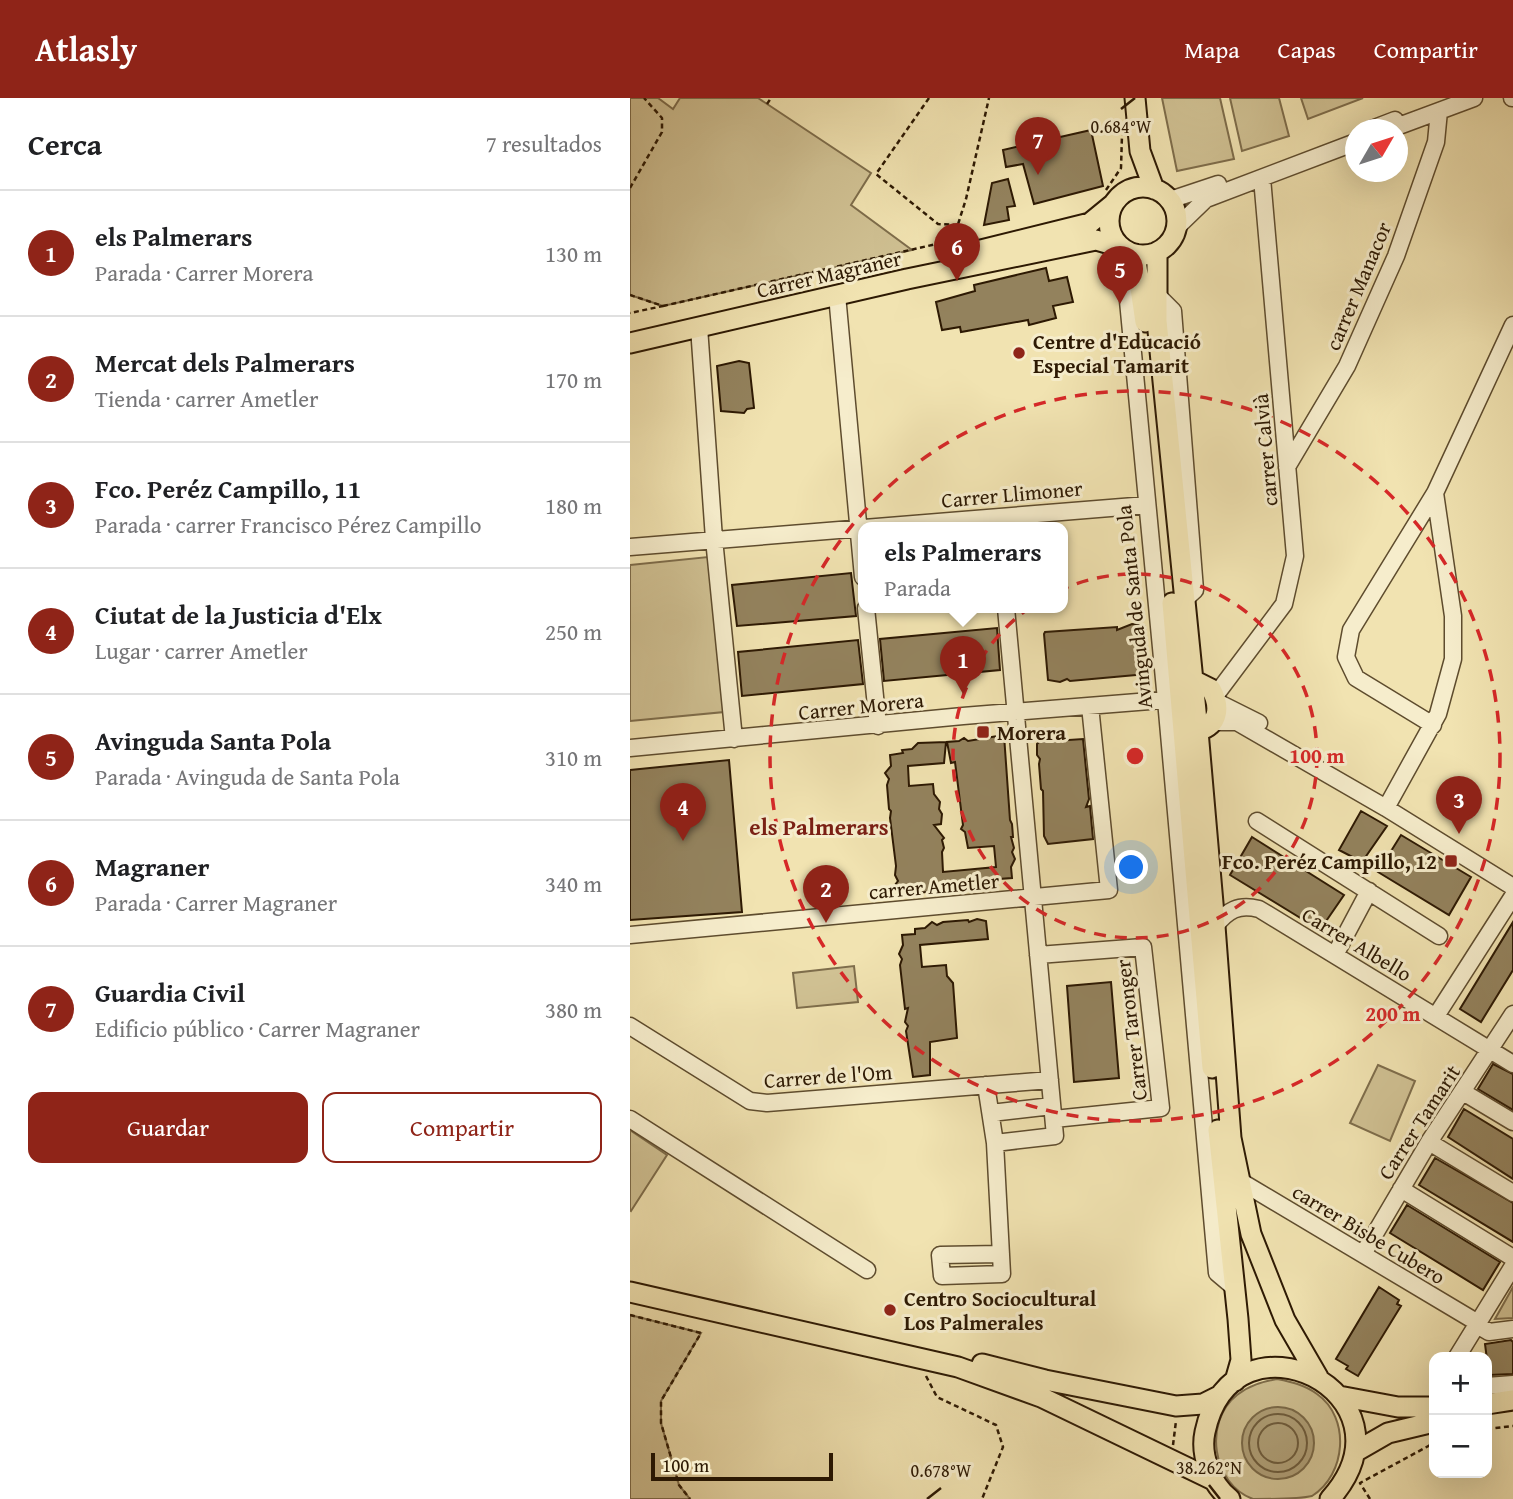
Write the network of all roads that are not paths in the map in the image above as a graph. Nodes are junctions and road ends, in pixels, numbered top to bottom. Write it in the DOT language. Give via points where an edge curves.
graph roads {
  1 [pos="1135,98"];
  2 [pos="1453,98"];
  3 [pos="1474,98"];
  4 [pos="1439,111"];
  5 [pos="1398,119"];
  6 [pos="1408,123"];
  7 [pos="1345,138"];
  8 [pos="1138,139"];
  9 [pos="1345,146"];
  10 [pos="1262,177"];
  11 [pos="1131,190"];
  12 [pos="1162,194"];
  13 [pos="1109,197"];
  14 [pos="1176,228"];
  15 [pos="1126,250"];
  16 [pos="1157,252"];
  17 [pos="836,295"];
  18 [pos="1513,325"];
  19 [pos="699,327"];
  20 [pos="630,330"];
  21 [pos="630,343"];
  22 [pos="1287,467"];
  23 [pos="1435,493"];
  24 [pos="1147,505"];
  25 [pos="998,522"];
  26 [pos="1415,526"];
  27 [pos="858,527"];
  28 [pos="1440,538"];
  29 [pos="715,539"];
  30 [pos="630,547"];
  31 [pos="867,613"];
  32 [pos="1006,613"];
  33 [pos="1193,680"];
  34 [pos="1173,699"];
  35 [pos="1216,699"];
  36 [pos="1090,706"];
  37 [pos="1016,713"];
  38 [pos="1433,725"];
  39 [pos="878,726"];
  40 [pos="1206,726"];
  41 [pos="734,739"];
  42 [pos="630,748"];
  43 [pos="1388,805"];
  44 [pos="1257,821"];
  45 [pos="1513,876"];
  46 [pos="1513,887"];
  47 [pos="1369,891"];
  48 [pos="1513,896"];
  49 [pos="1032,898"];
  50 [pos="1215,926"];
  51 [pos="630,935"];
  52 [pos="1439,936"];
  53 [pos="1038,955"];
  54 [pos="1335,955"];
  55 [pos="1513,1014"];
  56 [pos="1436,1017"];
  57 [pos="630,1026"];
  58 [pos="1490,1050"];
  59 [pos="1513,1064"];
  60 [pos="1050,1080"];
  61 [pos="986,1085"];
  62 [pos="1463,1092"];
  63 [pos="991,1113"];
  64 [pos="1053,1113"];
  65 [pos="630,1119"];
  66 [pos="1513,1122"];
  67 [pos="1429,1142"];
  68 [pos="995,1143"];
  69 [pos="1240,1181"];
  70 [pos="1401,1189"];
  71 [pos="1513,1193"];
  72 [pos="1001,1254"];
  73 [pos="1363,1254"];
  74 [pos="1513,1258"];
  75 [pos="1513,1266"];
  76 [pos="867,1270"];
  77 [pos="630,1279"];
  78 [pos="630,1292"];
  79 [pos="1477,1324"];
  80 [pos="1513,1329"];
  81 [pos="1460,1352"];
  82 [pos="958,1362"];
  83 [pos="1318,1377"];
  84 [pos="1235,1381"];
  85 [pos="1513,1384"];
  86 [pos="1492,1386"];
  87 [pos="1219,1396"];
  88 [pos="1339,1396"];
  89 [pos="1513,1400"];
  90 [pos="1492,1403"];
  91 [pos="1429,1407"];
  92 [pos="1513,1413"];
  93 [pos="1492,1415"];
  94 [pos="1429,1423"];
  95 [pos="1355,1452"];
  96 [pos="1213,1480"];
  97 [pos="1340,1494"];
  98 [pos="1230,1499"];
  1 -- 8 [label="main road"];
  2 -- 5 [label="street"];
  3 -- 4 [label="street"];
  4 -- 6 [label="street"];
  4 -- 22 [label="street, carrer Manacor" via="1436,142 1396,256 1347,366"];
  7 -- 12 [label="street"];
  8 -- 11 [label="main road"];
  8 -- 12 [label="main road" via="1146,169"];
  9 -- 10 [label="street"];
  10 -- 14 [label="street" via="1206,199"];
  10 -- 22 [label="street, carrer Calvià"];
  11 -- 12 [label="main road" via="1140,187"];
  11 -- 13 [label="main road"];
  12 -- 14 [label="main road" via="1175,211"];
  13 -- 15 [label="main road" via="1111,233"];
  13 -- 20 [label="main road, Carrer Magraner" via="1090,223"];
  14 -- 16 [label="main road" via="1172,239"];
  15 -- 16 [label="main road"];
  15 -- 17 [label="main road, Carrer Magraner" via="1096,240"];
  15 -- 24 [label="street, Avinguda de Santa Pola"];
  15 -- 34 [label="main road, Avinguda de Santa Pola" via="1141,284 1164,503"];
  16 -- 33 [label="main road, Avinguda de Santa Pola" via="1156,294"];
  17 -- 19 [label="main road, Carrer Magraner"];
  17 -- 27 [label="street"];
  18 -- 23 [label="street"];
  19 -- 21 [label="main road, Carrer Magraner"];
  19 -- 29 [label="street"];
  22 -- 35 [label="street, carrer Calvià" via="1295,556 1284,604"];
  23 -- 26 [label="street"];
  23 -- 28 [label="street"];
  24 -- 25 [label="street, Carrer Llimoner"];
  24 -- 34 [label="street, Avinguda de Santa Pola"];
  26 -- 28 [label="street"];
  26 -- 38 [label="street" via="1352,630 1346,657 1356,678"];
  27 -- 29 [label="street, Carrer Llimoner"];
  28 -- 38 [label="street" via="1453,616 1452,659"];
  29 -- 30 [label="street, Carrer Llimoner"];
  29 -- 41 [label="street"];
  31 -- 39 [label="street"];
  32 -- 37 [label="street"];
  33 -- 34 [label="main road, Avinguda de Santa Pola"];
  33 -- 35 [label="main road" via="1205,685"];
  33 -- 40 [label="main road, Avinguda de Santa Pola"];
  34 -- 36 [label="street, Carrer Morera"];
  34 -- 40 [label="main road, Avinguda de Santa Pola" via="1188,723"];
  34 -- 84 [label="main road, Avinguda de Santa Pola" via="1236,1289 1241,1360"];
  35 -- 40 [label="main road, Avinguda de Santa Pola" via="1217,715"];
  35 -- 43 [label="street"];
  36 -- 37 [label="street, Carrer Morera"];
  36 -- 49 [label="street" via="1109,890"];
  37 -- 39 [label="street, Carrer Morera"];
  37 -- 49 [label="street"];
  38 -- 43 [label="street"];
  39 -- 41 [label="street, Carrer Morera"];
  40 -- 43 [label="street" via="1237,722"];
  40 -- 50 [label="main road, Avinguda de Santa Pola"];
  41 -- 42 [label="street, Carrer Morera"];
  43 -- 45 [label="street"];
  43 -- 46 [label="street"];
  44 -- 47 [label="street"];
  47 -- 52 [label="street"];
  47 -- 54 [label="street"];
  48 -- 56 [label="street"];
  49 -- 51 [label="street, carrer Ametler"];
  49 -- 53 [label="street"];
  50 -- 54 [label="street, Carrer Albello" via="1233,908 1259,909"];
  50 -- 69 [label="main road, Avinguda de Santa Pola" via="1231,1138"];
  53 -- 60 [label="street"];
  53 -- 64 [label="street, Carrer Taronger" via="1143,947 1161,1108"];
  54 -- 56 [label="street, Carrer Albello"];
  55 -- 58 [label="street, Carrer Tamarit"];
  56 -- 58 [label="street, Carrer Albello"];
  57 -- 61 [label="street, Carrer de l'Om" via="750,1101"];
  58 -- 59 [label="street, Carrer Albello"];
  58 -- 62 [label="street, Carrer Tamarit"];
  60 -- 61 [label="street, Carrer de l'Om"];
  60 -- 64 [label="street"];
  61 -- 63 [label="street"];
  62 -- 66 [label="street"];
  62 -- 67 [label="street, Carrer Tamarit"];
  63 -- 64 [label="street"];
  63 -- 68 [label="street"];
  64 -- 68 [label="street" via="1055,1136"];
  65 -- 76 [label="street"];
  67 -- 70 [label="street, Carrer Tamarit"];
  67 -- 71 [label="street"];
  68 -- 72 [label="street"];
  69 -- 73 [label="street, carrer Bisbe Cubero"];
  69 -- 83 [label="main road, Avinguda de Santa Pola" via="1251,1234 1280,1308"];
  70 -- 73 [label="street, Carrer Tamarit"];
  70 -- 74 [label="street"];
  73 -- 79 [label="street, carrer Bisbe Cubero"];
  75 -- 79 [label="street"];
  77 -- 82 [label="main road" via="842,1328"];
  78 -- 82 [label="main road"];
  79 -- 80 [label="street" via="1489,1332"];
  79 -- 81 [label="street"];
  82 -- 87 [label="main road" via="1176,1406 1203,1404"];
  82 -- 96 [label="main road"];
  83 -- 84 [label="main road" via="1276,1367"];
  83 -- 88 [label="main road"];
  84 -- 87 [label="main road"];
  85 -- 86 [label="street"];
  87 -- 96 [label="main road" via="1204,1437 1205,1459"];
  88 -- 91 [label="main road" via="1398,1407"];
  88 -- 95 [label="main road" via="1352,1423"];
  89 -- 90 [label="main road"];
  92 -- 93 [label="main road"];
  94 -- 95 [label="main road" via="1388,1433"];
  95 -- 97 [label="main road"];
  96 -- 98 [label="main road"];
}
